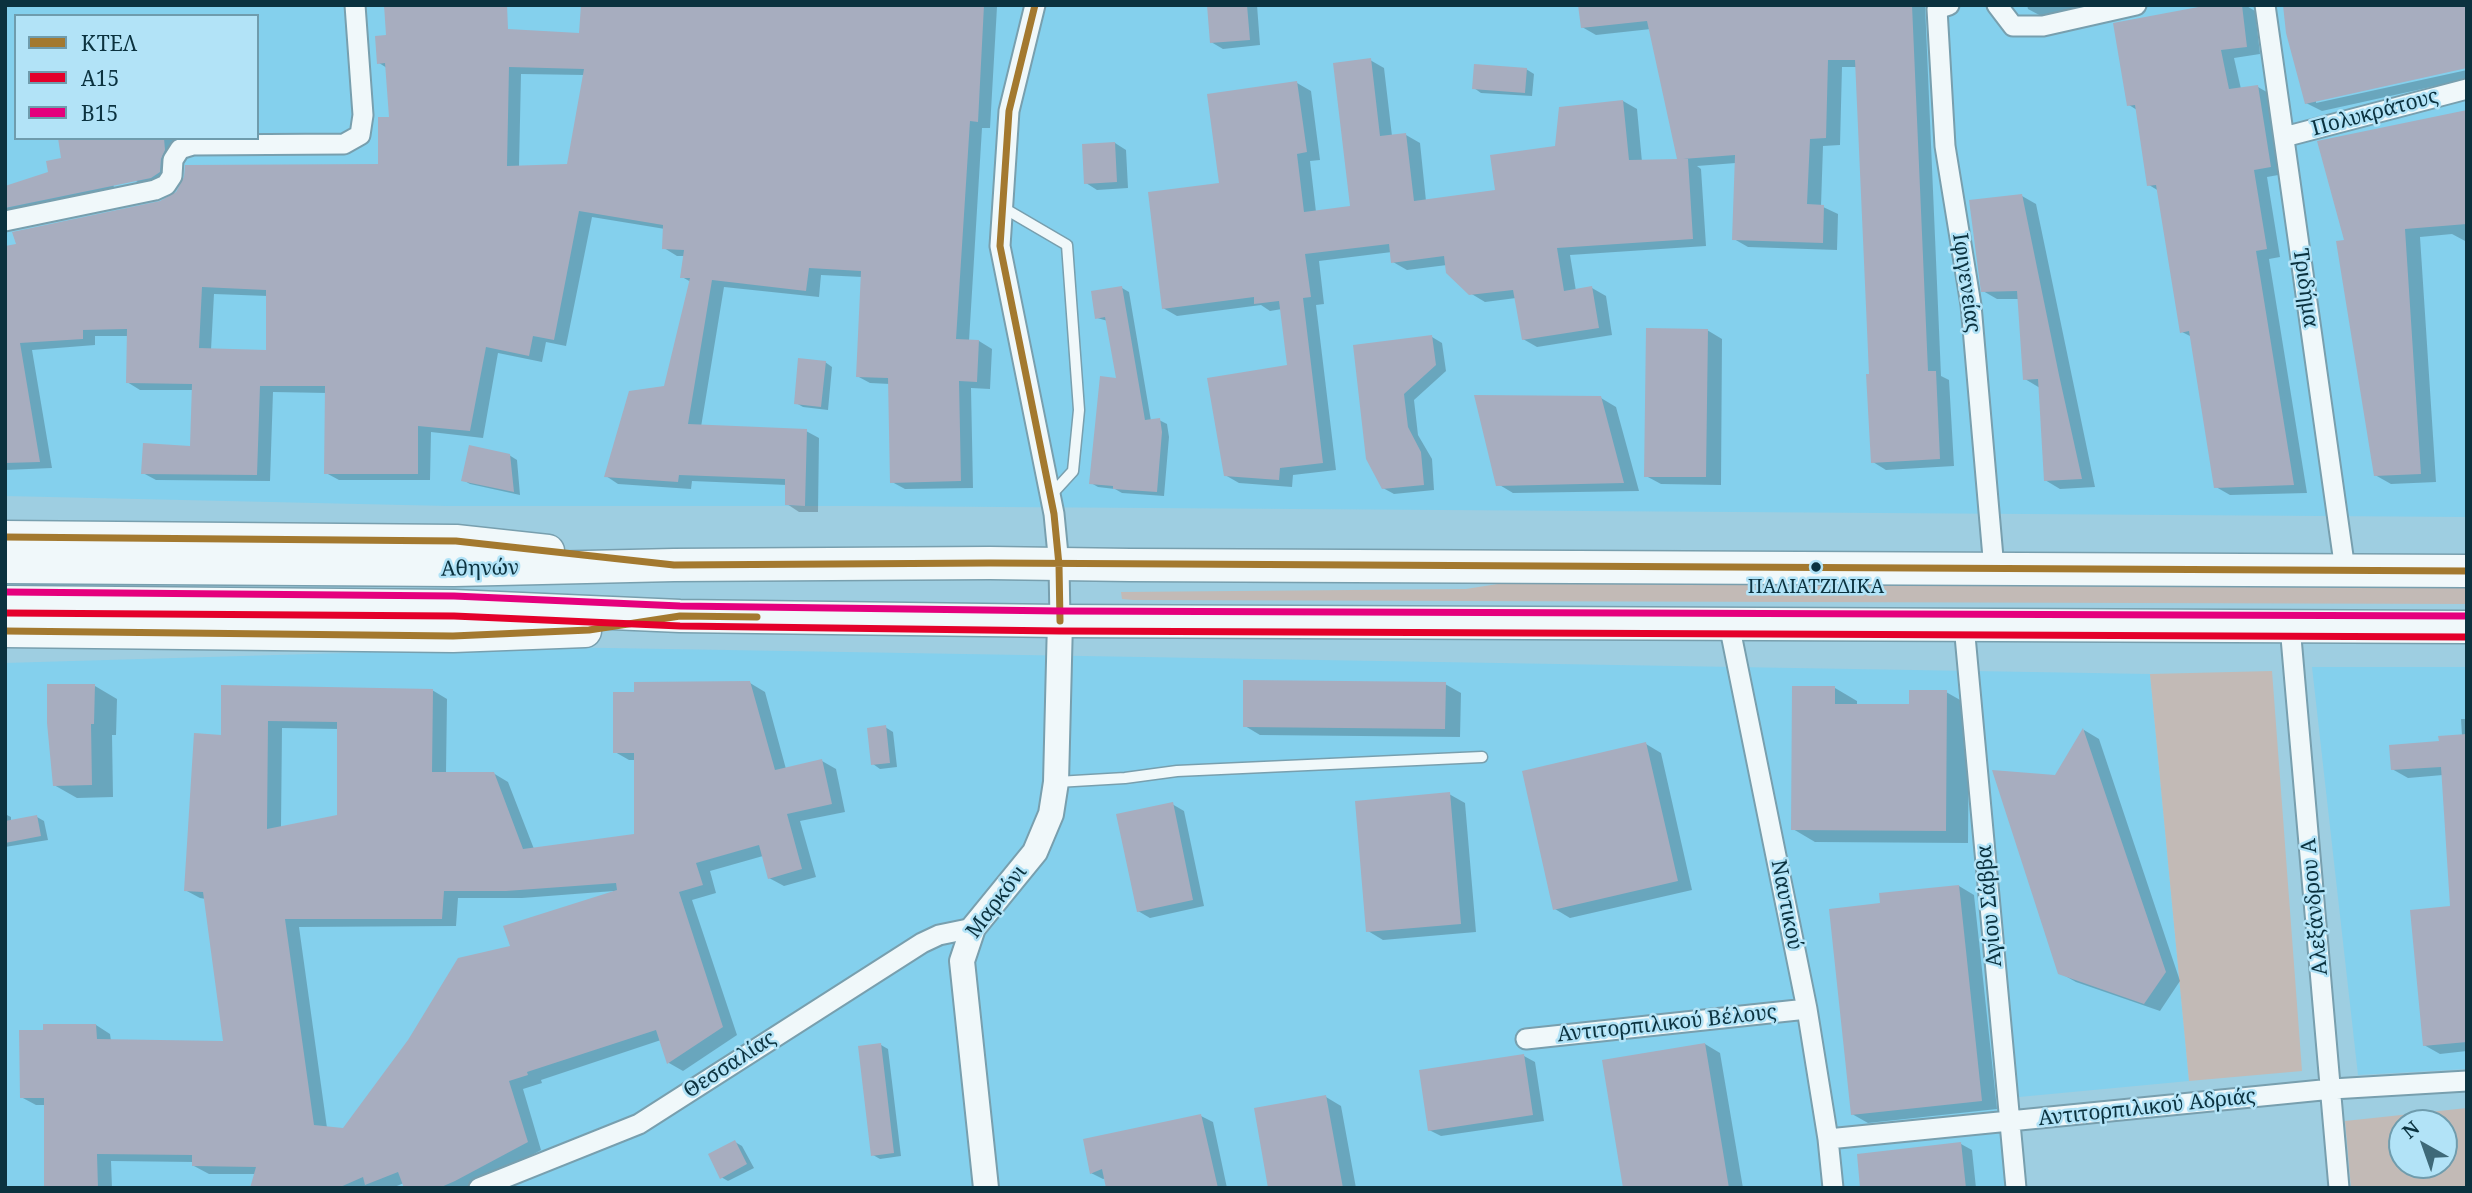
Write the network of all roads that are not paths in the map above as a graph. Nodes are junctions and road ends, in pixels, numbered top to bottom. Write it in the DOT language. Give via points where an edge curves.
graph roads {
  1 [pos="355,5"];
  2 [pos="1035,5"];
  3 [pos="1949,5"];
  4 [pos="1997,5"];
  5 [pos="2136,5"];
  6 [pos="2265,5"];
  7 [pos="2467,89"];
  8 [pos="2284,137"];
  9 [pos="1002,207"];
  10 [pos="5,221"];
  11 [pos="1051,495"];
  12 [pos="5,537"];
  13 [pos="674,565"];
  14 [pos="1059,565"];
  15 [pos="5,568"];
  16 [pos="1994,569"];
  17 [pos="2345,570"];
  18 [pos="2467,571"];
  19 [pos="5,602"];
  20 [pos="680,616"];
  21 [pos="1059,621"];
  22 [pos="1730,624"];
  23 [pos="1965,625"];
  24 [pos="2290,626"];
  25 [pos="2467,627"];
  26 [pos="5,631"];
  27 [pos="1482,757"];
  28 [pos="1056,782"];
  29 [pos="973,928"];
  30 [pos="1807,1009"];
  31 [pos="1526,1039"];
  32 [pos="2467,1081"];
  33 [pos="2332,1089"];
  34 [pos="2010,1122"];
  35 [pos="1828,1139"];
  36 [pos="479,1188"];
  37 [pos="986,1188"];
  38 [pos="1833,1188"];
  39 [pos="2016,1188"];
  40 [pos="2339,1188"];
  1 -- 10 [label="street" via="363,115 360,135 344,144 193,145 180,149 173,160 172,176 155,190"];
  2 -- 9 [label="street" via="1009,111"];
  3 -- 16 [label="street, Ιφιγενείας" via="1937,9 1945,146 1971,305"];
  4 -- 5 [label="street" via="2012,26 2043,26"];
  6 -- 8 [label="street, Τριδήμα"];
  7 -- 8 [label="street, Πολυκράτους"];
  8 -- 17 [label="street, Τριδήμα"];
  9 -- 11 [label="street" via="1000,246"];
  9 -- 11 [label="lane" via="1067,245 1079,410 1073,471"];
  11 -- 14 [label="street"];
  12 -- 13 [label="highway" via="456,541"];
  13 -- 14 [label="highway, Αθηνών"];
  13 -- 15 [label="highway, Αθηνών" via="454,570"];
  14 -- 16 [label="highway, Αθηνών"];
  14 -- 21 [label="street"];
  16 -- 17 [label="highway, Αθηνών"];
  17 -- 18 [label="highway, Αθηνών"];
  19 -- 20 [label="highway, Αθηνών" via="454,606"];
  20 -- 21 [label="highway, Αθηνών"];
  20 -- 26 [label="highway" via="589,631 453,636"];
  21 -- 22 [label="highway, Αθηνών"];
  21 -- 28 [label="street, Μαρκόνι"];
  22 -- 23 [label="highway, Αθηνών"];
  22 -- 30 [label="street, Ναυτικού"];
  23 -- 24 [label="highway, Αθηνών"];
  23 -- 34 [label="street, Αγίου Σάββα"];
  24 -- 25 [label="highway, Αθηνών"];
  24 -- 33 [label="street, Αλεξάνδρου Α"];
  27 -- 28 [label="lane" via="1177,771"];
  28 -- 29 [label="street, Μαρκόνι" via="1051,814 1035,852"];
  29 -- 36 [label="street, Θεσσαλίας" via="939,934 922,943 639,1124"];
  29 -- 37 [label="street, Μαρκόνι" via="964,947 961,972"];
  30 -- 31 [label="street, Αντιτορπιλικού Βέλους"];
  30 -- 35 [label="street, Ναυτικού"];
  32 -- 33 [label="street, Αντιτορπιλικού Αδριάς"];
  33 -- 34 [label="street, Αντιτορπιλικού Αδριάς"];
  33 -- 40 [label="street, Αλεξάνδρου Α"];
  34 -- 35 [label="street, Αντιτορπιλικού Αδριάς"];
  34 -- 39 [label="street, Αγίου Σάββα"];
  35 -- 38 [label="street, Ναυτικού"];
}
